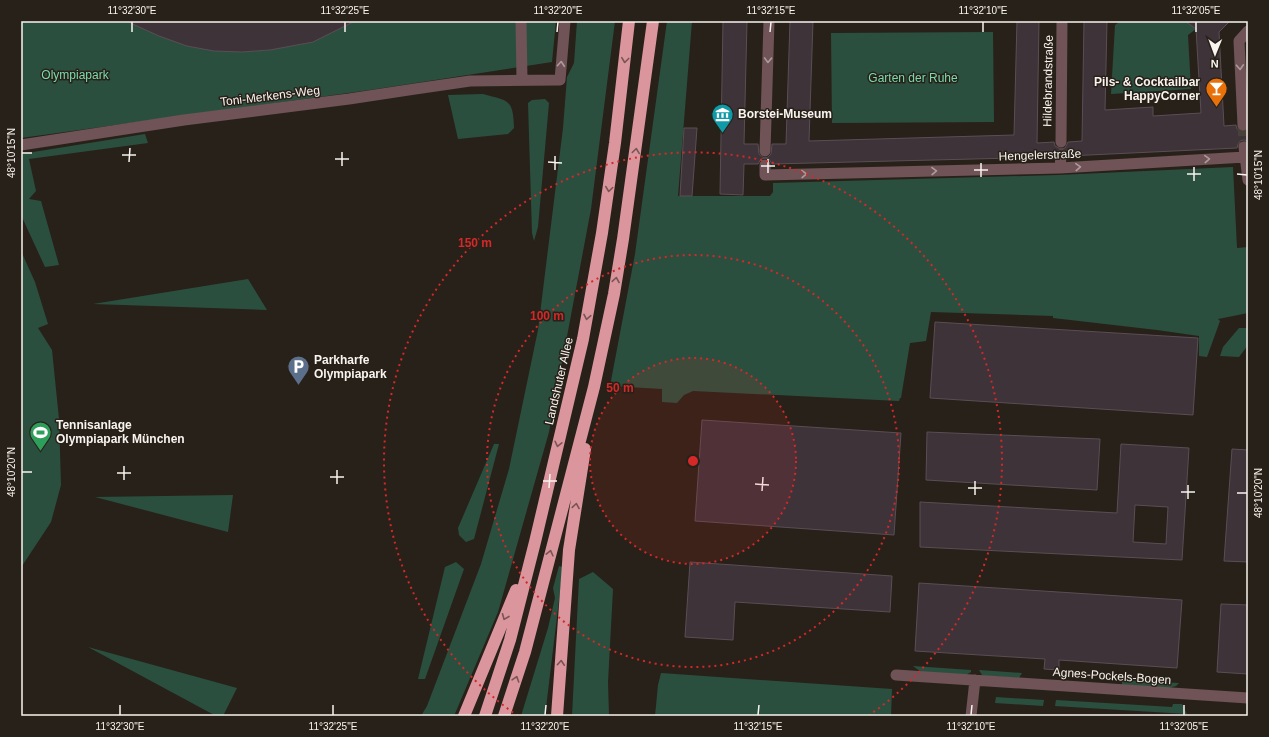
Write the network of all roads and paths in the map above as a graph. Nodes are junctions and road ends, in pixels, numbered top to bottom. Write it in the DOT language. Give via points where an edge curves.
graph roads {
  1 [pos="521,21"];
  2 [pos="565,21"];
  3 [pos="629,21"];
  4 [pos="653,21"];
  5 [pos="769,21"];
  6 [pos="1062,21"];
  7 [pos="1248,31"];
  8 [pos="522,80"];
  9 [pos="1244,125"];
  10 [pos="1061,142"];
  11 [pos="21,145"];
  12 [pos="765,151"];
  13 [pos="1061,156"];
  14 [pos="1060,168"];
  15 [pos="765,170"];
  16 [pos="1248,180"];
  17 [pos="594,387"];
  18 [pos="535,542"];
  19 [pos="896,675"];
  20 [pos="975,680"];
  21 [pos="1248,698"];
  22 [pos="464,716"];
  23 [pos="485,716"];
  24 [pos="504,716"];
  25 [pos="557,716"];
  26 [pos="971,716"];
  1 -- 8 [label="street"];
  8 -- 2 [label="street, Toni-Merkens-Weg, one-way" via="560,80"];
  3 -- 18 [label="highway, Landshuter Allee, one-way" via="602,233 583,339"];
  17 -- 4 [label="highway, one-way" via="622,246"];
  5 -- 12 [label="street, one-way"];
  6 -- 10 [label="street, Hildebrandstraße"];
  7 -- 9 [label="street, one-way" via="1239,41"];
  8 -- 11 [label="street, Toni-Merkens-Weg" via="415,88"];
  13 -- 14 [label="street"];
  15 -- 14 [label="street, Hengelerstraße, one-way"];
  14 -- 16 [label="street, Hengelerstraße, one-way" via="1244,152"];
  24 -- 17 [label="highway, one-way" via="525,652"];
  25 -- 17 [label="highway, one-way" via="569,550"];
  18 -- 22 [label="highway, one-way"];
  18 -- 23 [label="highway, Landshuter Allee" via="510,640"];
  19 -- 20 [label="street, Agnes-Pockels-Bogen"];
  20 -- 21 [label="street, Agnes-Pockels-Bogen"];
  20 -- 26 [label="street"];
}
